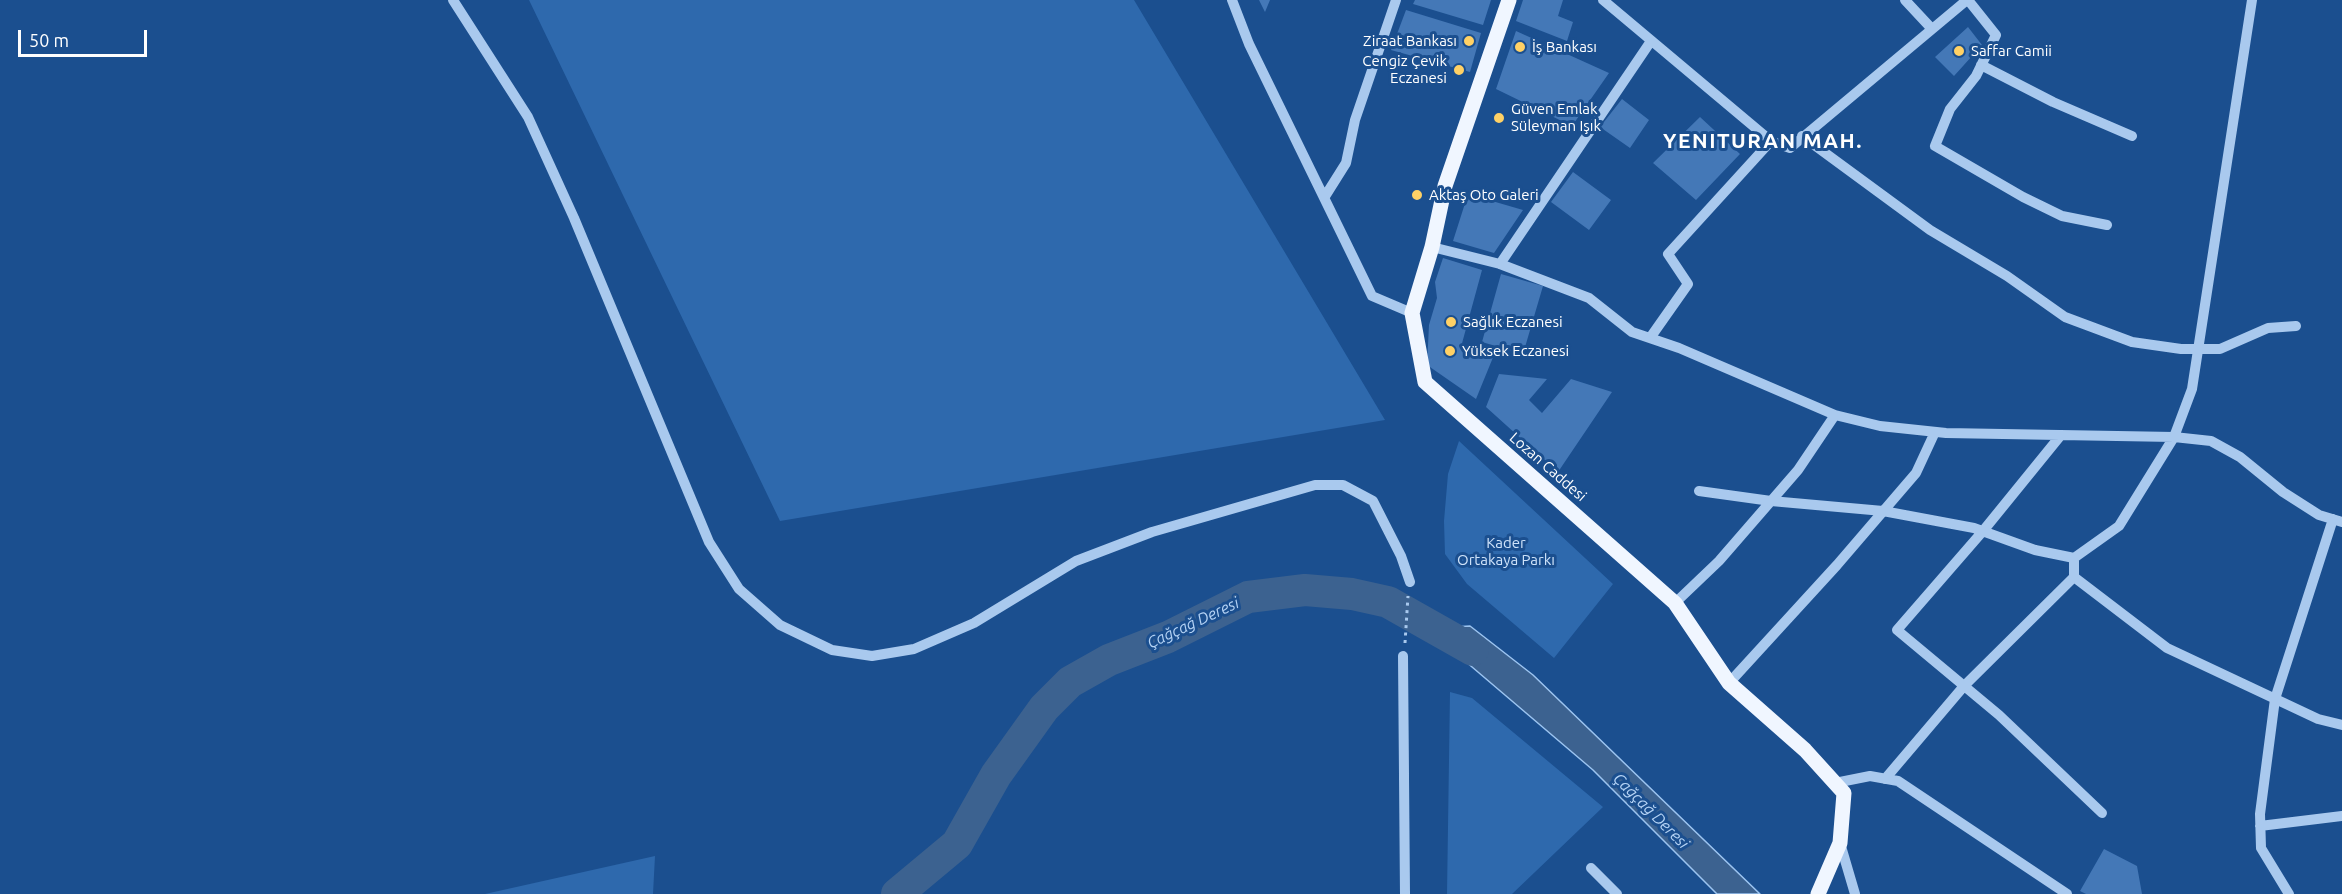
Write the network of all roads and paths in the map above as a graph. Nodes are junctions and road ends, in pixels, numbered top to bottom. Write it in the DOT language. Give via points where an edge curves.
graph roads {
  1 [pos="453,0"];
  2 [pos="1232,0"];
  3 [pos="1396,0"];
  4 [pos="1509,0"];
  5 [pos="1603,0"];
  6 [pos="1905,0"];
  7 [pos="1967,0"];
  8 [pos="2252,0"];
  9 [pos="1932,29"];
  10 [pos="1651,41"];
  11 [pos="1982,65"];
  12 [pos="1802,136"];
  13 [pos="2132,136"];
  14 [pos="1771,141"];
  15 [pos="1324,198"];
  16 [pos="2107,225"];
  17 [pos="1432,247"];
  18 [pos="1500,264"];
  19 [pos="1412,313"];
  20 [pos="2296,326"];
  21 [pos="1650,338"];
  22 [pos="2199,349"];
  23 [pos="1836,415"];
  24 [pos="1935,432"];
  25 [pos="2061,435"];
  26 [pos="2174,438"];
  27 [pos="1699,491"];
  28 [pos="1772,501"];
  29 [pos="1883,512"];
  30 [pos="2337,520"];
  31 [pos="1983,531"];
  32 [pos="2074,558"];
  33 [pos="2074,577"];
  34 [pos="1410,582"];
  35 [pos="1676,603"];
  36 [pos="1403,656"];
  37 [pos="1729,683"];
  38 [pos="1964,686"];
  39 [pos="2275,699"];
  40 [pos="2342,725"];
  41 [pos="1885,779"];
  42 [pos="1835,783"];
  43 [pos="2102,813"];
  44 [pos="2342,816"];
  45 [pos="2260,826"];
  46 [pos="1840,843"];
  47 [pos="1592,868"];
  48 [pos="1405,894"];
  49 [pos="1617,894"];
  50 [pos="1818,894"];
  51 [pos="1855,894"];
  52 [pos="2067,894"];
  53 [pos="2289,894"];
  1 -- 34 [label="street" via="528,117 709,542 739,589 780,625 832,650 872,656 914,649 974,623 1076,561 1152,532 1315,485 1343,485 1373,501"];
  2 -- 15 [label="street" via="1249,44"];
  3 -- 15 [label="street" via="1355,120 1346,163"];
  4 -- 17 [label="main road, Lozan Caddesi" via="1445,186"];
  5 -- 10 [label="street"];
  6 -- 9 [label="street"];
  7 -- 9 [label="street"];
  7 -- 11 [label="street" via="1996,35"];
  8 -- 22 [label="street"];
  9 -- 12 [label="street"];
  10 -- 14 [label="street"];
  10 -- 18 [label="street"];
  11 -- 13 [label="street" via="2053,102"];
  11 -- 16 [label="street" via="1950,110 1935,146 2062,216"];
  12 -- 14 [label="street" via="1790,148"];
  12 -- 22 [label="street" via="1930,230 2066,317 2132,342"];
  14 -- 21 [label="street" via="1668,254 1688,284"];
  15 -- 19 [label="street" via="1372,296"];
  17 -- 18 [label="street"];
  17 -- 19 [label="main road, Lozan Caddesi"];
  18 -- 21 [label="street" via="1589,298 1632,332"];
  19 -- 35 [label="main road, Lozan Caddesi" via="1425,382"];
  20 -- 22 [label="street" via="2268,328 2220,349"];
  21 -- 23 [label="street"];
  22 -- 26 [label="street" via="2192,389"];
  23 -- 24 [label="street" via="1880,426"];
  23 -- 28 [label="street"];
  24 -- 25 [label="street"];
  24 -- 29 [label="street" via="1916,473"];
  25 -- 26 [label="street"];
  25 -- 31 [label="street"];
  26 -- 30 [label="street" via="2211,441 2240,457 2319,515"];
  26 -- 32 [label="street" via="2119,526"];
  27 -- 28 [label="street"];
  28 -- 29 [label="street"];
  28 -- 35 [label="street"];
  29 -- 31 [label="street"];
  29 -- 37 [label="street"];
  30 -- 39 [label="street"];
  31 -- 32 [label="street" via="2035,550"];
  31 -- 38 [label="street" via="1897,630"];
  32 -- 33 [label="street"];
  33 -- 38 [label="street"];
  33 -- 39 [label="street" via="2167,648"];
  34 -- 36 [label="path"];
  35 -- 37 [label="main road, Lozan Caddesi"];
  36 -- 48 [label="street"];
  37 -- 42 [label="main road, Lozan Caddesi" via="1805,750"];
  38 -- 41 [label="street"];
  38 -- 43 [label="street"];
  39 -- 40 [label="street" via="2318,719"];
  39 -- 45 [label="street"];
  41 -- 42 [label="street" via="1870,776"];
  41 -- 52 [label="street" via="1898,781"];
  42 -- 46 [label="main road, Lozan Caddesi" via="1844,793"];
  44 -- 45 [label="street"];
  45 -- 53 [label="street" via="2261,848"];
  46 -- 50 [label="main road, Lozan Caddesi"];
  46 -- 51 [label="street"];
  47 -- 49 [label="street"];
}
